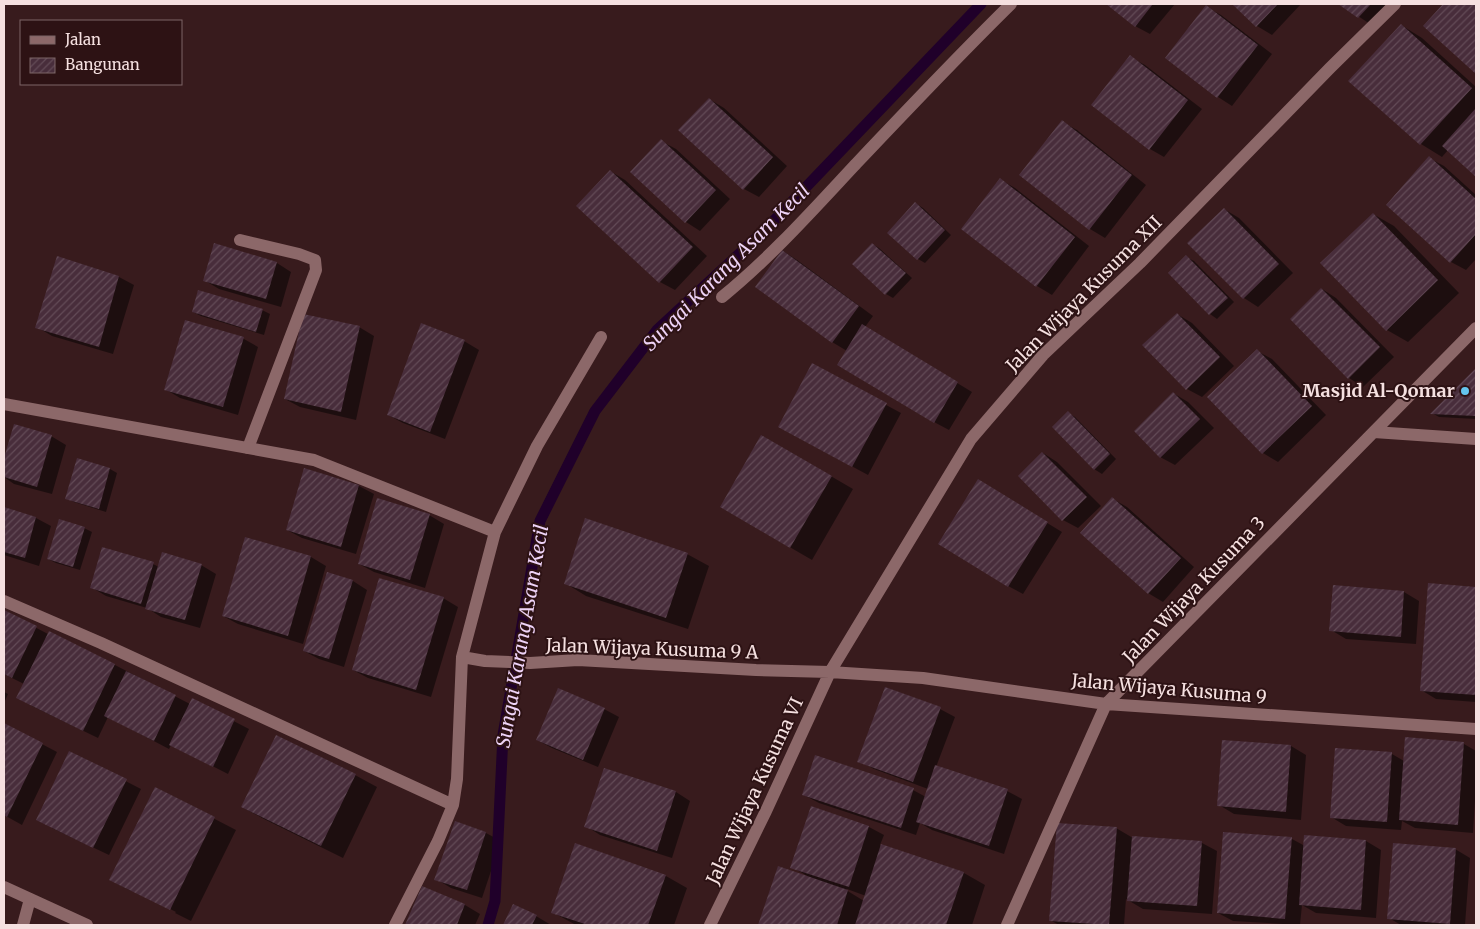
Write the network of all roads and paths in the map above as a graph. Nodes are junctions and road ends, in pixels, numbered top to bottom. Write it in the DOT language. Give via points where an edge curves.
graph roads {
  1 [pos="1011,4"];
  2 [pos="1395,4"];
  3 [pos="240,240"];
  4 [pos="722,298"];
  5 [pos="1476,328"];
  6 [pos="601,337"];
  7 [pos="4,404"];
  8 [pos="1374,432"];
  9 [pos="1476,439"];
  10 [pos="248,448"];
  11 [pos="495,532"];
  12 [pos="4,601"];
  13 [pos="473,659"];
  14 [pos="830,672"];
  15 [pos="1106,704"];
  16 [pos="1476,729"];
  17 [pos="453,805"];
  18 [pos="4,887"];
  19 [pos="30,899"];
  20 [pos="23,925"];
  21 [pos="87,925"];
  22 [pos="395,925"];
  23 [pos="710,925"];
  24 [pos="1007,925"];
  1 -- 4 [label="street" via="944,70 803,221"];
  2 -- 14 [label="street, Jalan Wijaya Kusuma XII" via="1140,263 1043,355 971,439"];
  3 -- 10 [label="street" via="315,260 316,270"];
  5 -- 8 [label="street, Jalan Wijaya Kusuma 3"];
  6 -- 11 [label="street" via="537,446"];
  7 -- 10 [label="street"];
  8 -- 9 [label="street"];
  8 -- 15 [label="street, Jalan Wijaya Kusuma 3"];
  10 -- 11 [label="street" via="314,460"];
  11 -- 13 [label="street"];
  12 -- 17 [label="street"];
  13 -- 14 [label="street, Jalan Wijaya Kusuma 9 A" via="578,660"];
  13 -- 17 [label="street"];
  14 -- 15 [label="street, Jalan Wijaya Kusuma 9" via="923,678"];
  14 -- 23 [label="street, Jalan Wijaya Kusuma VI"];
  15 -- 16 [label="street, Jalan Wijaya Kusuma 9"];
  15 -- 24 [label="street, Jalan Wijaya Kusuma 3"];
  17 -- 22 [label="street"];
  18 -- 19 [label="street"];
  19 -- 20 [label="street"];
  19 -- 21 [label="street"];
}
